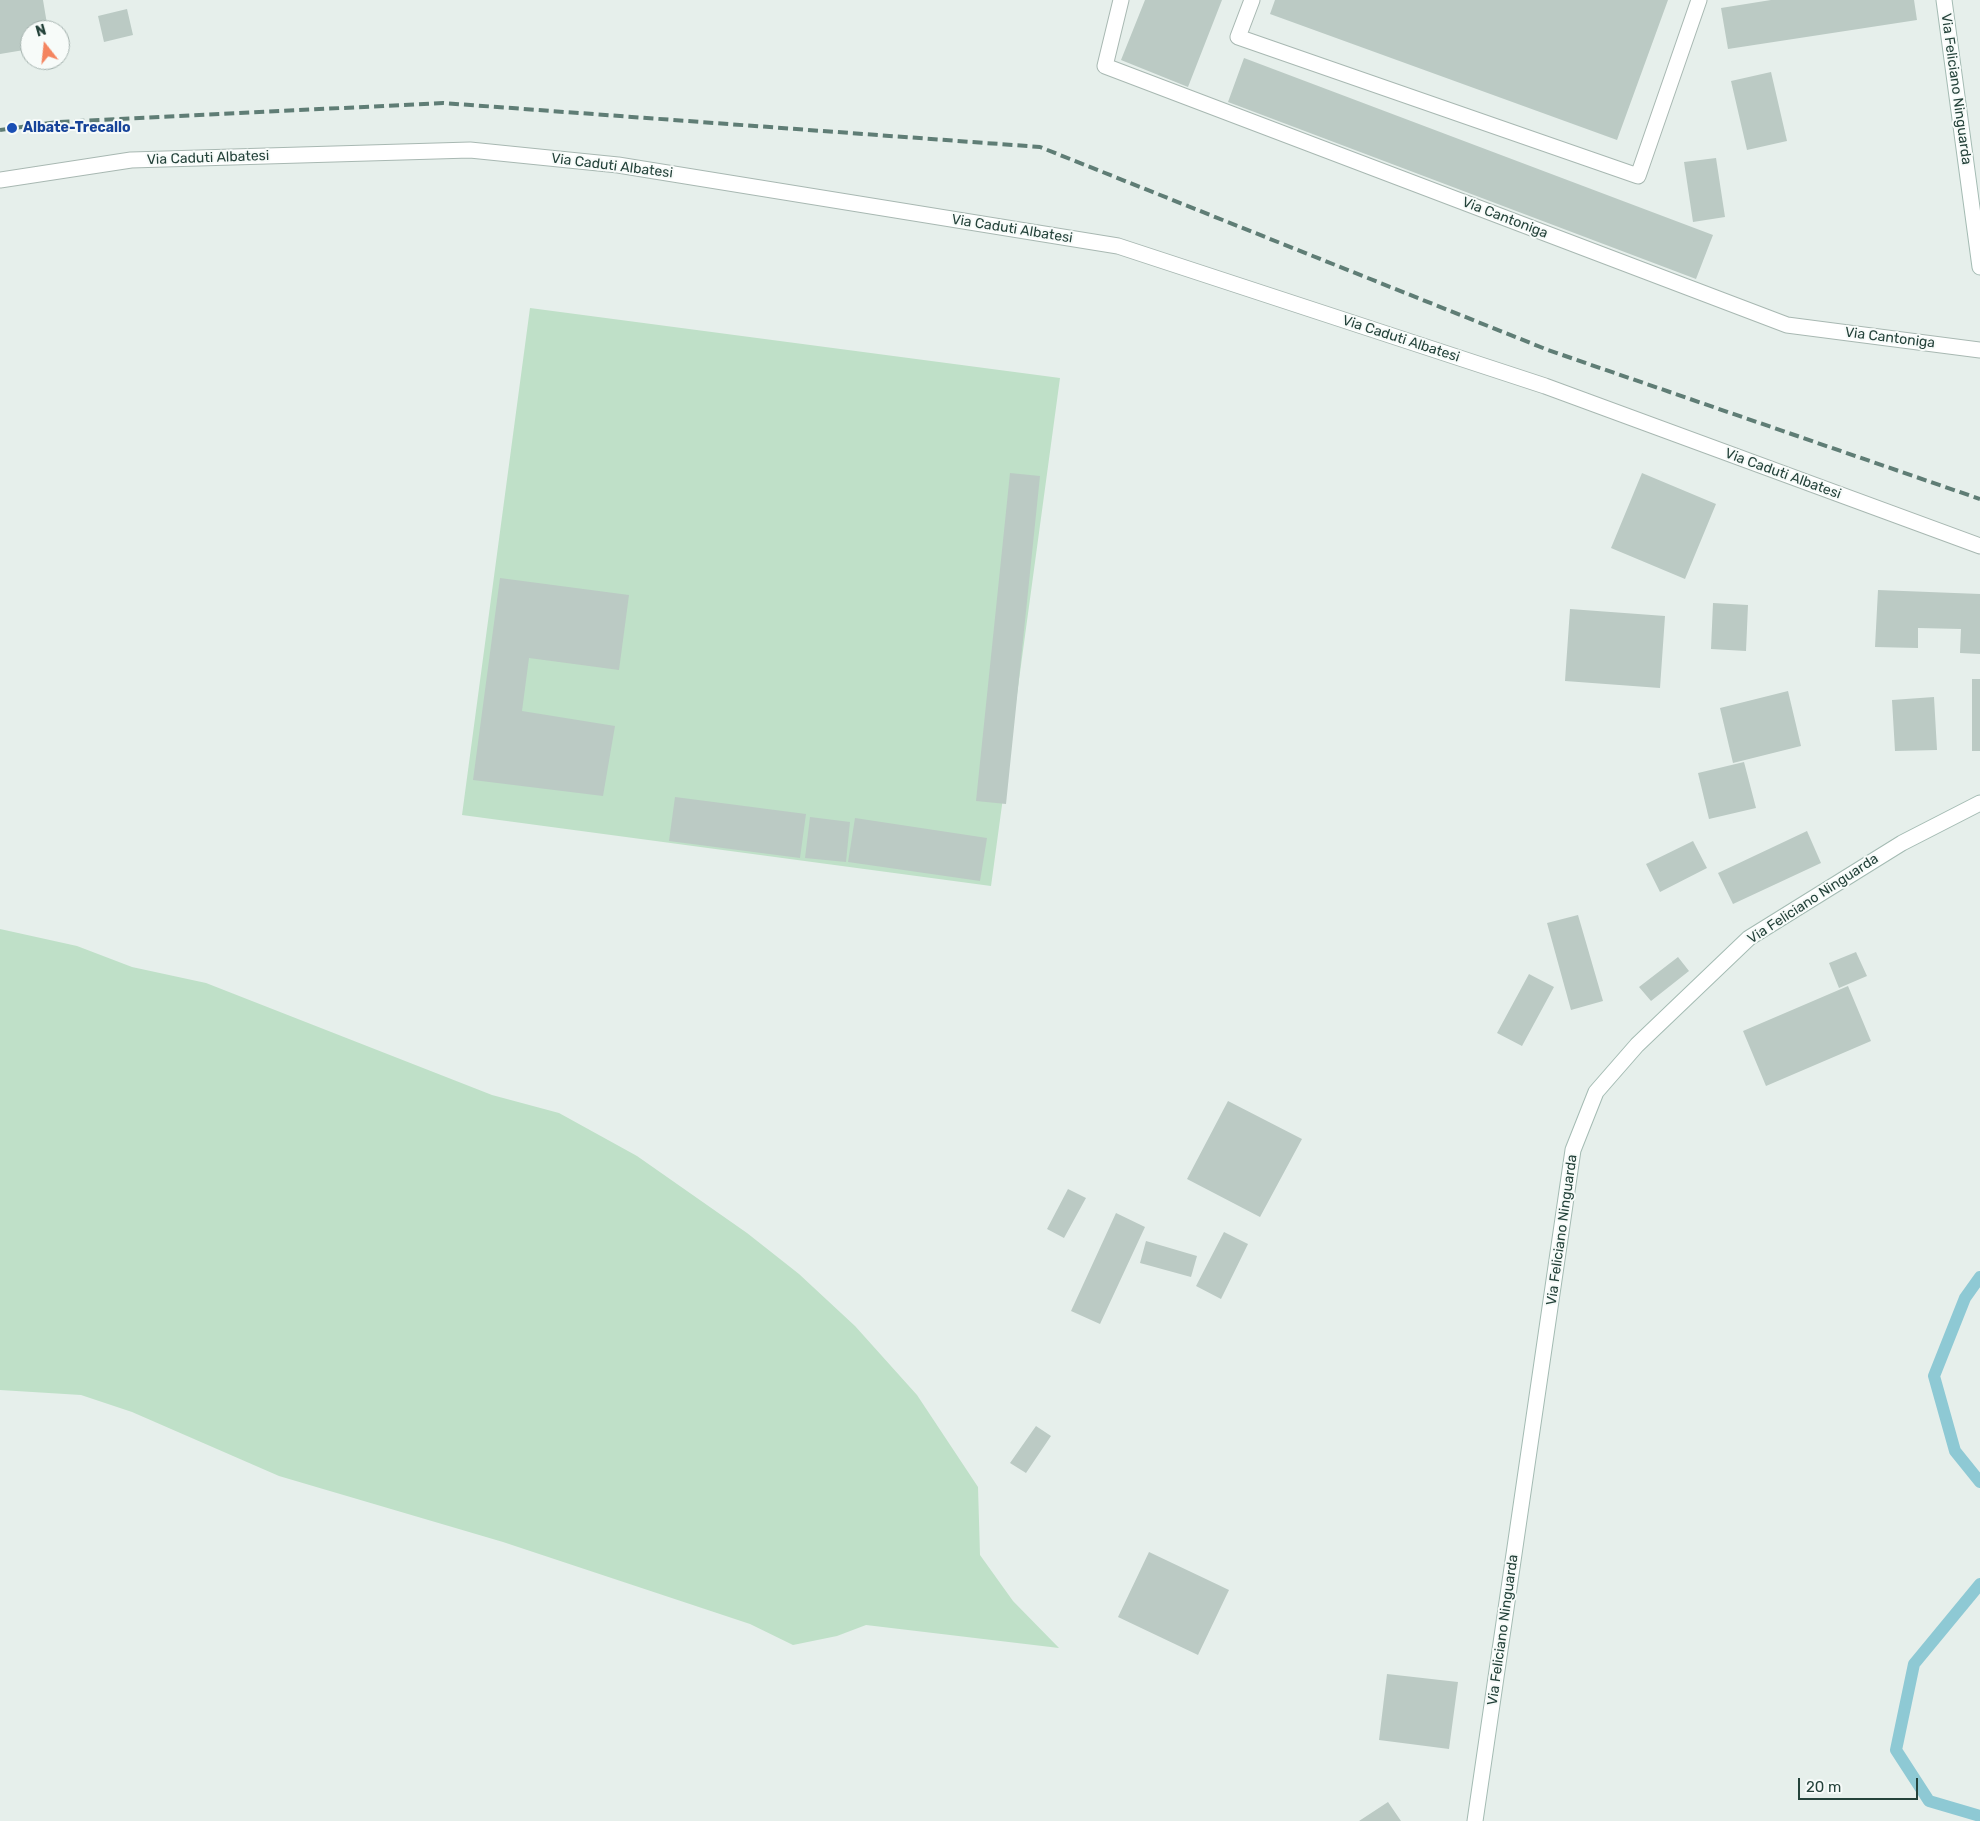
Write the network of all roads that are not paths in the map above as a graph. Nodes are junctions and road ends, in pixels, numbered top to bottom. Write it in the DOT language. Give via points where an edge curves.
graph roads {
  1 [pos="1121,0"];
  2 [pos="1252,0"];
  3 [pos="1699,0"];
  4 [pos="1944,0"];
  5 [pos="0,180"];
  6 [pos="1980,268"];
  7 [pos="1980,350"];
  8 [pos="1980,546"];
  9 [pos="1980,803"];
  10 [pos="1475,1821"];
  1 -- 7 [label="street, Via Cantoniga" via="1105,66 1787,325"];
  2 -- 3 [label="street" via="1238,36 1638,176"];
  4 -- 6 [label="street, Via Feliciano Ninguarda"];
  5 -- 8 [label="street, Via Caduti Albatesi" via="131,160 470,150 618,165 1118,246 1545,386"];
  9 -- 10 [label="street, Via Feliciano Ninguarda" via="1902,843 1750,938 1637,1045 1596,1092 1573,1150"];
}
